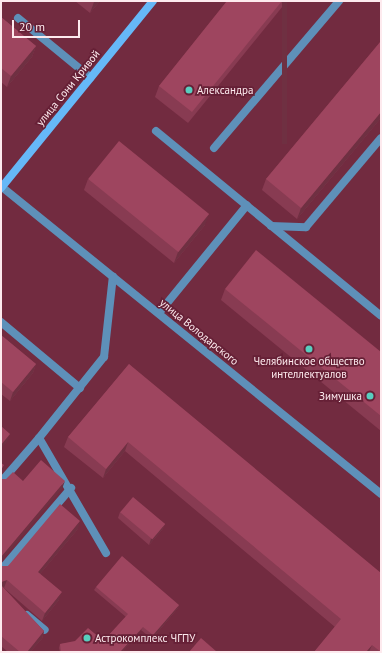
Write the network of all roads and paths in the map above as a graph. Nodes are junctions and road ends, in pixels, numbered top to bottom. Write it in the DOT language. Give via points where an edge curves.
graph roads {
  1 [pos="153,1"];
  2 [pos="339,1"];
  3 [pos="18,18"];
  4 [pos="91,78"];
  5 [pos="156,131"];
  6 [pos="381,138"];
  7 [pos="214,148"];
  8 [pos="1,187"];
  9 [pos="247,205"];
  10 [pos="272,226"];
  11 [pos="113,276"];
  12 [pos="159,313"];
  13 [pos="381,316"];
  14 [pos="1,322"];
  15 [pos="80,388"];
  16 [pos="39,438"];
  17 [pos="1,482"];
  18 [pos="71,488"];
  19 [pos="381,494"];
  20 [pos="106,553"];
  21 [pos="1,570"];
  22 [pos="18,606"];
  23 [pos="45,630"];
  1 -- 4 [label="street, улица Сони Кривой"];
  2 -- 7 [label="street"];
  3 -- 4 [label="street"];
  4 -- 8 [label="street, улица Сони Кривой"];
  5 -- 9 [label="street"];
  6 -- 10 [label="street" via="306,227"];
  8 -- 11 [label="street, улица Володарского"];
  9 -- 10 [label="street"];
  9 -- 12 [label="street"];
  10 -- 13 [label="street"];
  11 -- 12 [label="street, улица Володарского"];
  11 -- 15 [label="street" via="104,357"];
  12 -- 19 [label="street, улица Володарского"];
  14 -- 15 [label="street"];
  15 -- 16 [label="street"];
  16 -- 17 [label="street"];
  16 -- 18 [label="street"];
  18 -- 20 [label="street"];
  18 -- 21 [label="street"];
  22 -- 23 [label="street"];
}
